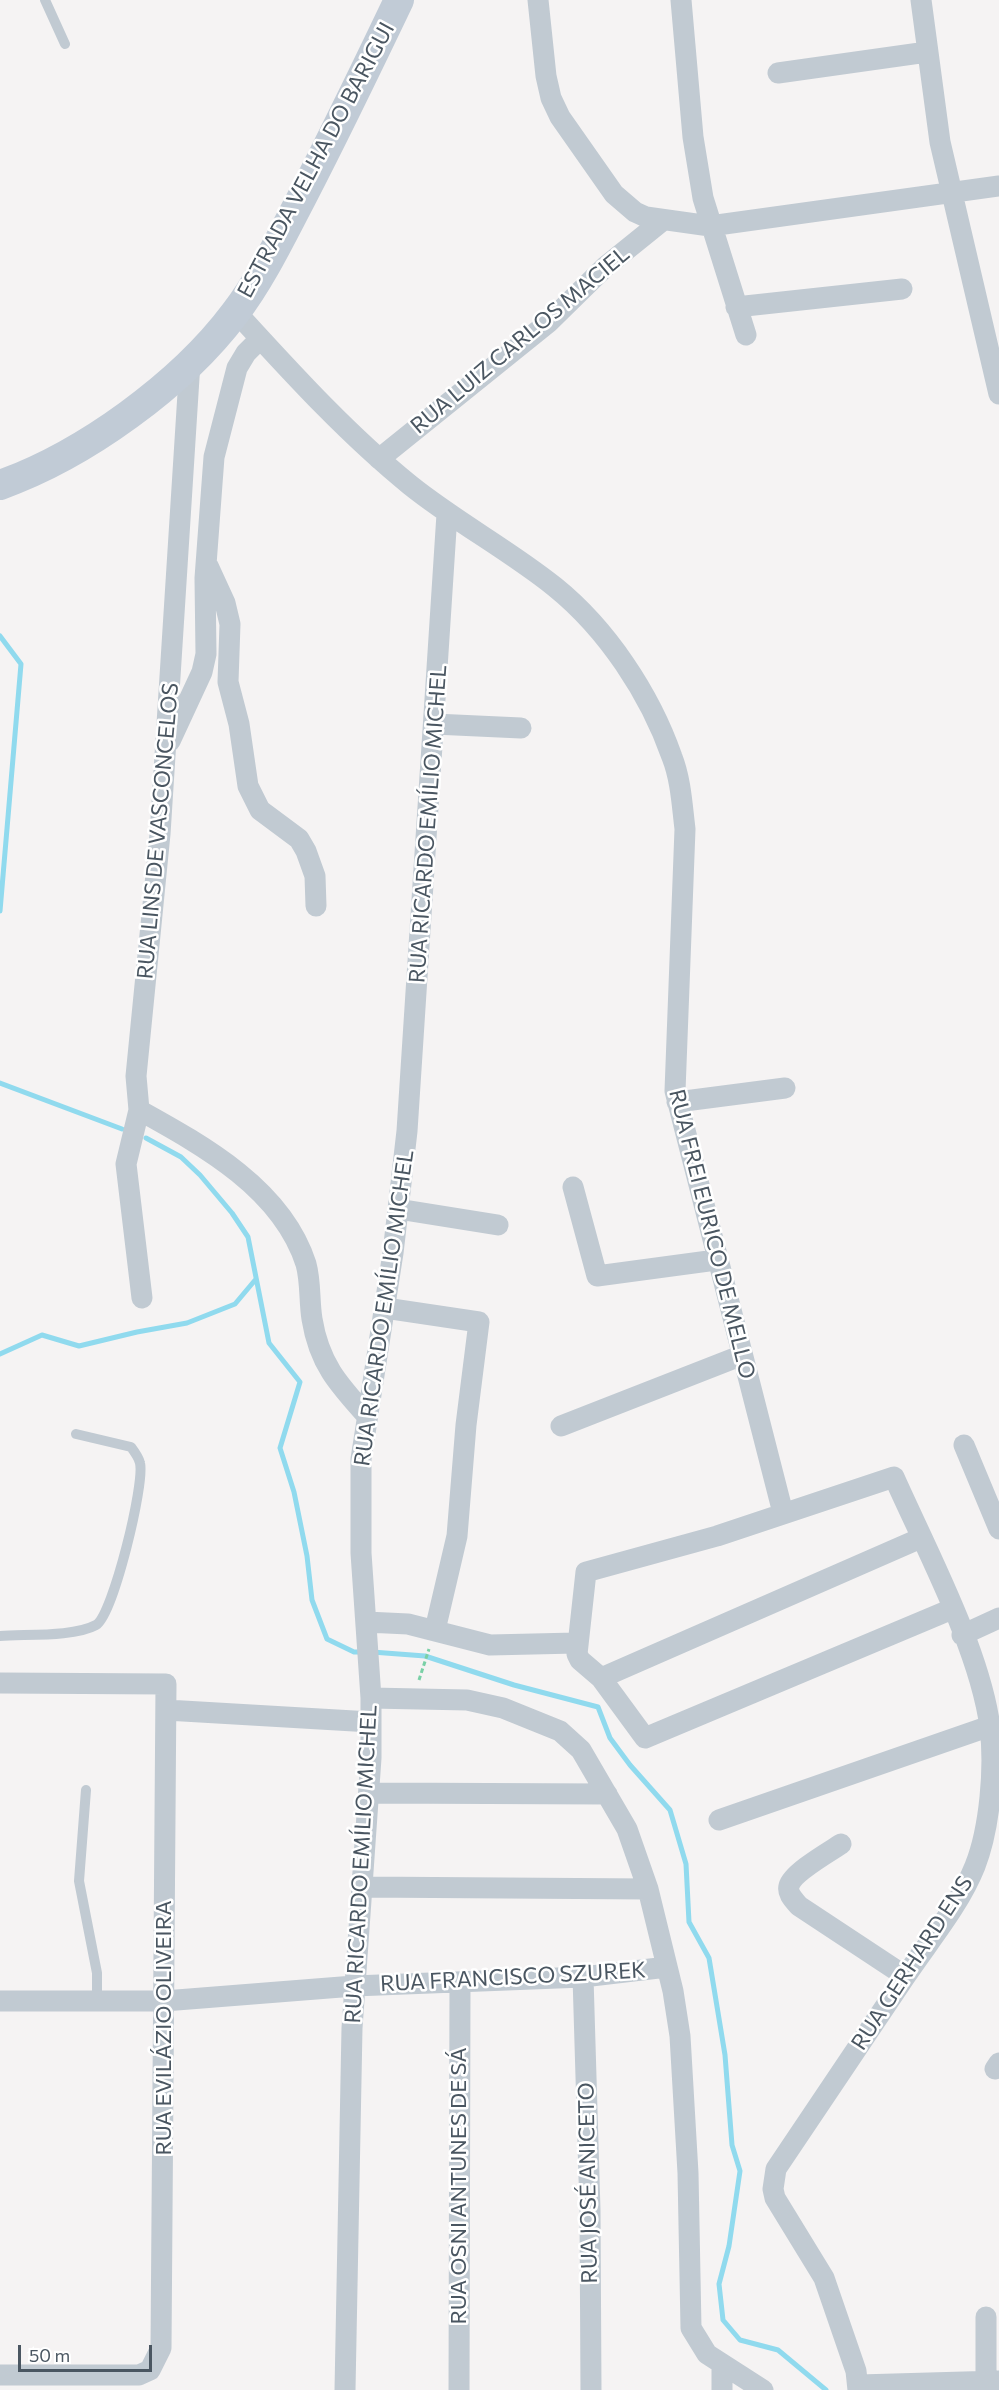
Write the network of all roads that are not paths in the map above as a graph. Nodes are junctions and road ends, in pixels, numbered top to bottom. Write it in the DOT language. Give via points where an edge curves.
graph roads {
  1 [pos="45,0"];
  2 [pos="399,0"];
  3 [pos="538,0"];
  4 [pos="681,0"];
  5 [pos="921,0"];
  6 [pos="65,45"];
  7 [pos="927,52"];
  8 [pos="778,73"];
  9 [pos="999,186"];
  10 [pos="952,191"];
  11 [pos="662,221"];
  12 [pos="710,226"];
  13 [pos="902,289"];
  14 [pos="736,307"];
  15 [pos="236,312"];
  16 [pos="746,335"];
  17 [pos="260,339"];
  18 [pos="190,362"];
  19 [pos="999,394"];
  20 [pos="379,459"];
  21 [pos="0,485"];
  22 [pos="447,514"];
  23 [pos="206,563"];
  24 [pos="434,724"];
  25 [pos="521,728"];
  26 [pos="165,752"];
  27 [pos="316,906"];
  28 [pos="784,1088"];
  29 [pos="677,1102"];
  30 [pos="139,1110"];
  31 [pos="573,1187"];
  32 [pos="398,1209"];
  33 [pos="498,1225"];
  34 [pos="716,1260"];
  35 [pos="142,1298"];
  36 [pos="385,1308"];
  37 [pos="740,1356"];
  38 [pos="366,1416"];
  39 [pos="561,1426"];
  40 [pos="76,1434"];
  41 [pos="964,1445"];
  42 [pos="783,1513"];
  43 [pos="999,1529"];
  44 [pos="921,1538"];
  45 [pos="952,1609"];
  46 [pos="999,1618"];
  47 [pos="435,1630"];
  48 [pos="962,1635"];
  49 [pos="0,1636"];
  50 [pos="368,1642"];
  51 [pos="576,1643"];
  52 [pos="602,1678"];
  53 [pos="0,1683"];
  54 [pos="370,1698"];
  55 [pos="166,1710"];
  56 [pos="371,1722"];
  57 [pos="990,1726"];
  58 [pos="86,1790"];
  59 [pos="369,1793"];
  60 [pos="607,1794"];
  61 [pos="718,1820"];
  62 [pos="841,1844"];
  63 [pos="991,1844"];
  64 [pos="362,1887"];
  65 [pos="648,1889"];
  66 [pos="667,1967"];
  67 [pos="905,1976"];
  68 [pos="583,1977"];
  69 [pos="460,1982"];
  70 [pos="354,1986"];
  71 [pos="0,2001"];
  72 [pos="97,2001"];
  73 [pos="164,2001"];
  74 [pos="986,2317"];
  75 [pos="722,2365"];
  76 [pos="0,2375"];
  77 [pos="991,2384"];
  78 [pos="859,2387"];
  79 [pos="345,2390"];
  80 [pos="459,2390"];
  81 [pos="591,2390"];
  82 [pos="722,2390"];
  83 [pos="763,2390"];
  1 -- 6 [label="lane"];
  2 -- 15 [label="street, ESTRADA VELHA DO BARIGUI" via="280,238"];
  3 -- 11 [label="street" via="546,76 560,117 624,204"];
  4 -- 12 [label="street" via="693,137"];
  5 -- 7 [label="street"];
  7 -- 8 [label="street"];
  7 -- 10 [label="street"];
  9 -- 10 [label="street"];
  10 -- 12 [label="street"];
  10 -- 19 [label="street"];
  11 -- 12 [label="street"];
  11 -- 20 [label="street, RUA LUIZ CARLOS MACIEL" via="605,267 549,322"];
  12 -- 14 [label="street"];
  13 -- 14 [label="street"];
  14 -- 16 [label="street"];
  15 -- 17 [label="street, RUA FREI EURICO DE MELLO"];
  15 -- 18 [label="street, ESTRADA VELHA DO BARIGUI"];
  17 -- 20 [label="street, RUA FREI EURICO DE MELLO"];
  17 -- 23 [label="street" via="237,368 214,457"];
  18 -- 21 [label="street, ESTRADA VELHA DO BARIGUI" via="90,442 39,470"];
  18 -- 26 [label="street, RUA LINS DE VASCONCELOS"];
  20 -- 22 [label="street, RUA FREI EURICO DE MELLO"];
  22 -- 24 [label="street, RUA RICARDO EMÍLIO MICHEL"];
  22 -- 29 [label="street, RUA FREI EURICO DE MELLO" via="535,573 584,613 610,642 638,686 673,758 685,829"];
  23 -- 26 [label="street" via="205,664"];
  23 -- 27 [label="street" via="225,603 230,624 228,682 248,786 260,810 299,839 306,850 315,876"];
  24 -- 25 [label="street"];
  24 -- 32 [label="street, RUA RICARDO EMÍLIO MICHEL" via="412,1079"];
  26 -- 30 [label="street, RUA LINS DE VASCONCELOS" via="136,1076"];
  28 -- 29 [label="street"];
  29 -- 34 [label="street, RUA FREI EURICO DE MELLO"];
  30 -- 35 [label="street, RUA LINS DE VASCONCELOS" via="126,1164"];
  30 -- 38 [label="street" via="219,1158 275,1210 306,1265 315,1335 326,1366"];
  31 -- 34 [label="street" via="597,1275"];
  32 -- 33 [label="street"];
  32 -- 36 [label="street, RUA RICARDO EMÍLIO MICHEL"];
  34 -- 37 [label="street, RUA FREI EURICO DE MELLO"];
  36 -- 38 [label="street, RUA RICARDO EMÍLIO MICHEL"];
  36 -- 47 [label="street" via="479,1322 457,1536"];
  37 -- 39 [label="street"];
  37 -- 42 [label="street, RUA FREI EURICO DE MELLO"];
  38 -- 50 [label="street, RUA RICARDO EMÍLIO MICHEL" via="360,1508"];
  40 -- 49 [label="lane" via="131,1447 140,1462 135,1518 109,1608 98,1624 77,1631"];
  41 -- 43 [label="street"];
  42 -- 44 [label="street, RUA GERHARD ENS" via="894,1477"];
  42 -- 51 [label="street" via="717,1536 586,1572"];
  44 -- 45 [label="street, RUA GERHARD ENS"];
  44 -- 52 [label="street"];
  45 -- 48 [label="street, RUA GERHARD ENS"];
  45 -- 52 [label="street" via="645,1738"];
  46 -- 48 [label="street"];
  47 -- 50 [label="street" via="408,1624"];
  47 -- 51 [label="street" via="490,1645"];
  48 -- 57 [label="street, RUA GERHARD ENS" via="984,1696"];
  50 -- 54 [label="street, RUA RICARDO EMÍLIO MICHEL"];
  51 -- 52 [label="street" via="580,1660"];
  53 -- 55 [label="street, RUA EVILÁZIO OLIVEIRA" via="166,1684"];
  54 -- 56 [label="street, RUA RICARDO EMÍLIO MICHEL"];
  54 -- 60 [label="street" via="447,1698 510,1711 566,1735 581,1750"];
  55 -- 56 [label="street"];
  55 -- 73 [label="street, RUA EVILÁZIO OLIVEIRA"];
  56 -- 59 [label="street, RUA RICARDO EMÍLIO MICHEL"];
  57 -- 61 [label="street"];
  57 -- 63 [label="street, RUA GERHARD ENS"];
  58 -- 72 [label="lane" via="80,1881 97,1973"];
  59 -- 60 [label="street"];
  59 -- 64 [label="street, RUA RICARDO EMÍLIO MICHEL"];
  60 -- 65 [label="street" via="635,1846"];
  62 -- 67 [label="street" via="792,1878 788,1888 791,1897"];
  63 -- 67 [label="street, RUA GERHARD ENS"];
  64 -- 65 [label="street"];
  64 -- 70 [label="street, RUA RICARDO EMÍLIO MICHEL"];
  65 -- 66 [label="street"];
  66 -- 68 [label="street, RUA FRANCISCO SZUREK"];
  66 -- 75 [label="street" via="684,2071 689,2316 698,2343"];
  67 -- 78 [label="street, RUA GERHARD ENS" via="776,2169 773,2180 775,2198 824,2278"];
  68 -- 69 [label="street, RUA FRANCISCO SZUREK"];
  68 -- 81 [label="street, RUA JOSÉ ANICETO"];
  69 -- 70 [label="street, RUA FRANCISCO SZUREK"];
  69 -- 80 [label="street, RUA OSNI ANTUNES DE SÁ"];
  70 -- 73 [label="street, RUA FRANCISCO SZUREK"];
  70 -- 79 [label="street, RUA RICARDO EMÍLIO MICHEL"];
  71 -- 72 [label="street, RUA FRANCISCO SZUREK"];
  72 -- 73 [label="street, RUA FRANCISCO SZUREK"];
  73 -- 76 [label="street, RUA EVILÁZIO OLIVEIRA" via="163,2335 157,2360 150,2370 126,2377"];
  74 -- 77 [label="street"];
  75 -- 82 [label="street"];
  75 -- 83 [label="street"];
  77 -- 78 [label="street"];
}
